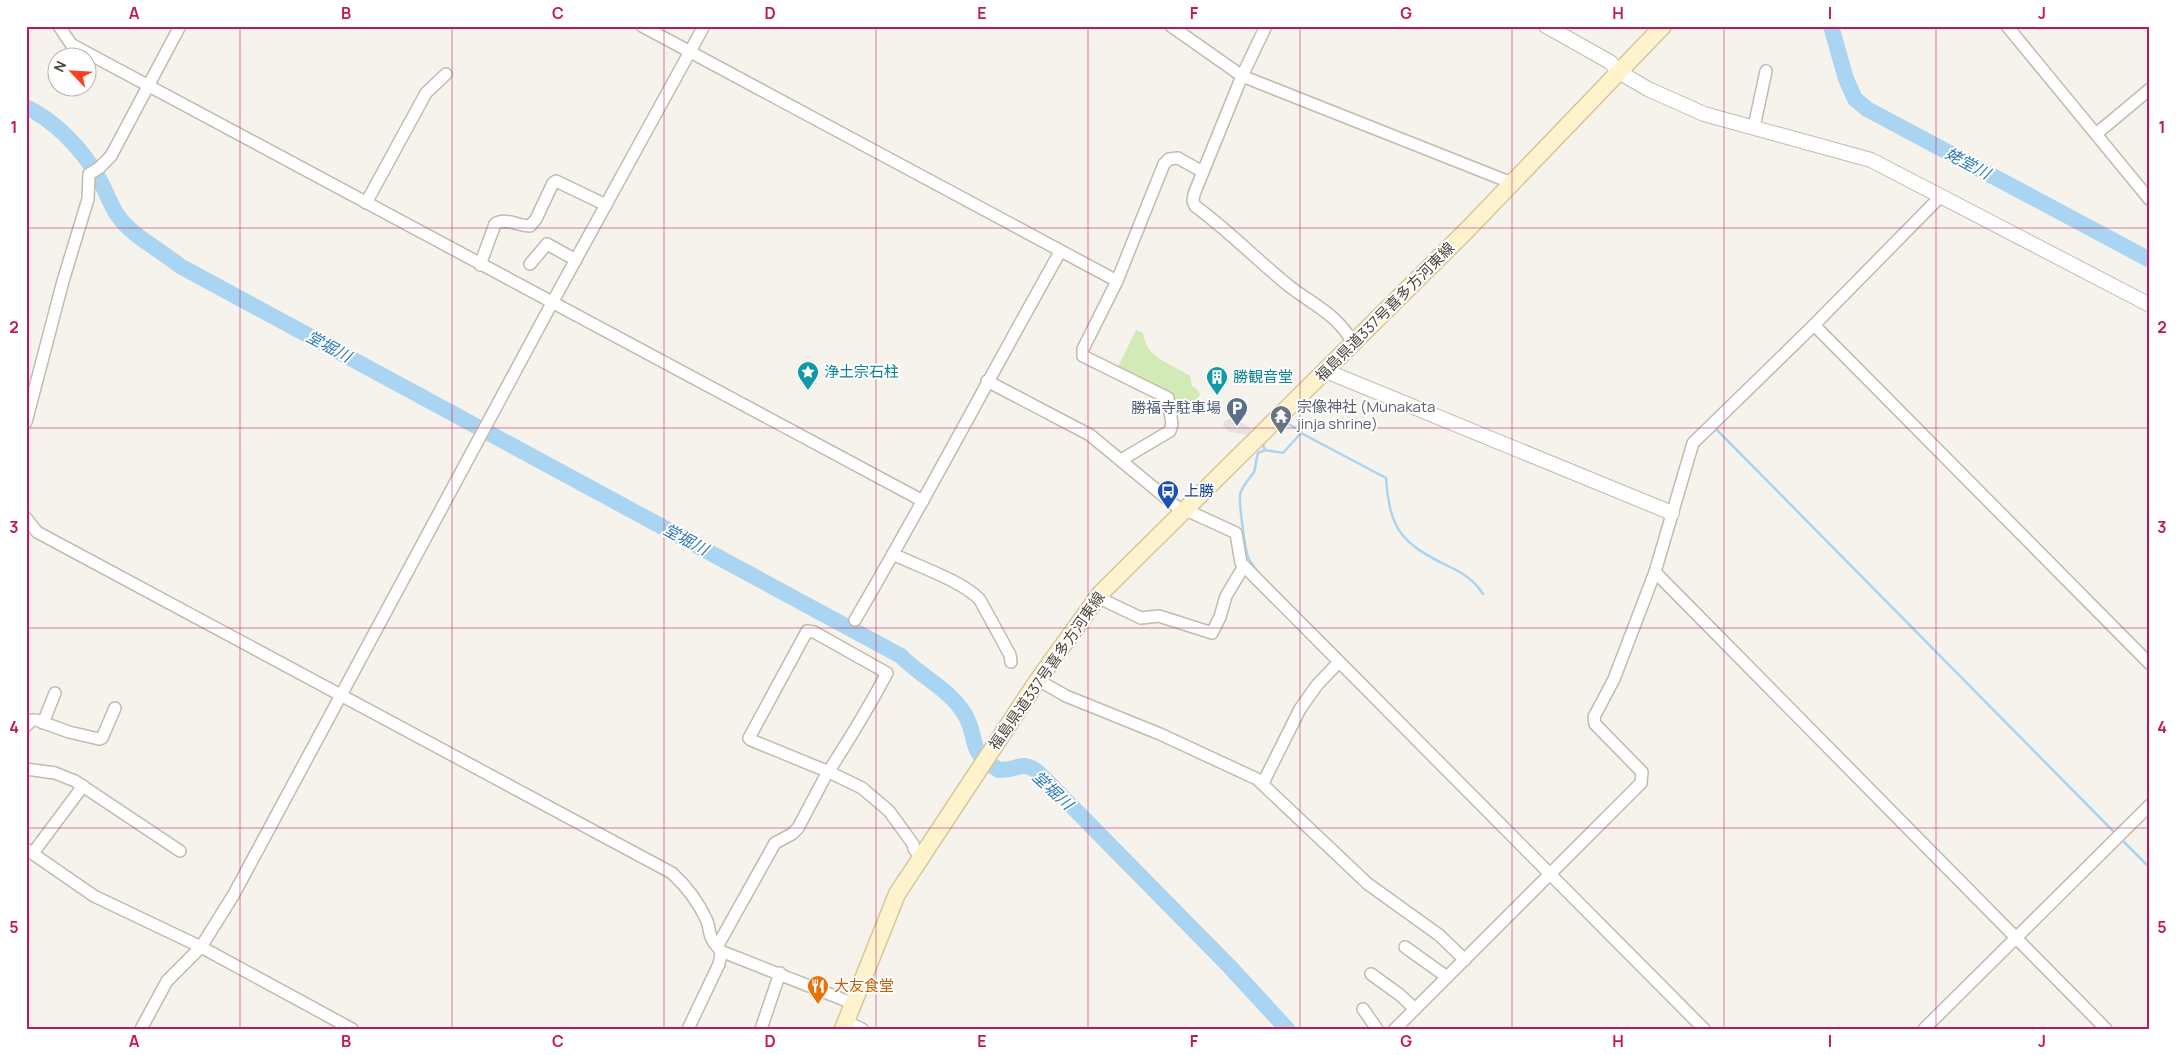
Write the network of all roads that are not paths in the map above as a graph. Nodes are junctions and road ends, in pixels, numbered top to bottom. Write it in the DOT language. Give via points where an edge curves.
graph roads {
  1 [pos="59,26"];
  2 [pos="180,26"];
  3 [pos="642,26"];
  4 [pos="704,26"];
  5 [pos="1171,26"];
  6 [pos="1266,26"];
  7 [pos="1546,26"];
  8 [pos="1663,26"];
  9 [pos="2007,26"];
  10 [pos="690,52"];
  11 [pos="1766,71"];
  12 [pos="1619,72"];
  13 [pos="446,74"];
  14 [pos="1242,76"];
  15 [pos="148,86"];
  16 [pos="2150,90"];
  17 [pos="1754,127"];
  18 [pos="2096,134"];
  19 [pos="1203,172"];
  20 [pos="1512,183"];
  21 [pos="1941,196"];
  22 [pos="2150,200"];
  23 [pos="366,203"];
  24 [pos="606,205"];
  25 [pos="1060,252"];
  26 [pos="576,260"];
  27 [pos="480,264"];
  28 [pos="530,264"];
  29 [pos="1117,281"];
  30 [pos="552,304"];
  31 [pos="2150,305"];
  32 [pos="1814,325"];
  33 [pos="1353,344"];
  34 [pos="1326,372"];
  35 [pos="987,381"];
  36 [pos="26,422"];
  37 [pos="1121,460"];
  38 [pos="923,501"];
  39 [pos="1184,511"];
  40 [pos="1672,513"];
  41 [pos="26,518"];
  42 [pos="893,554"];
  43 [pos="1244,566"];
  44 [pos="1655,572"];
  45 [pos="1097,597"];
  46 [pos="855,620"];
  47 [pos="1011,662"];
  48 [pos="1339,662"];
  49 [pos="2150,664"];
  50 [pos="1038,680"];
  51 [pos="55,693"];
  52 [pos="340,696"];
  53 [pos="115,708"];
  54 [pos="43,723"];
  55 [pos="26,726"];
  56 [pos="26,769"];
  57 [pos="829,772"];
  58 [pos="1263,783"];
  59 [pos="83,786"];
  60 [pos="2150,806"];
  61 [pos="30,851"];
  62 [pos="180,852"];
  63 [pos="921,856"];
  64 [pos="1550,874"];
  65 [pos="2016,938"];
  66 [pos="201,947"];
  67 [pos="1406,947"];
  68 [pos="720,949"];
  69 [pos="1464,960"];
  70 [pos="780,973"];
  71 [pos="1371,974"];
  72 [pos="1447,977"];
  73 [pos="852,1002"];
  74 [pos="1363,1009"];
  75 [pos="1415,1009"];
  76 [pos="844,1025"];
  77 [pos="141,1029"];
  78 [pos="352,1029"];
  79 [pos="688,1029"];
  80 [pos="761,1029"];
  81 [pos="862,1029"];
  82 [pos="1377,1029"];
  83 [pos="1395,1029"];
  84 [pos="1704,1029"];
  85 [pos="1924,1029"];
  86 [pos="2106,1029"];
  1 -- 15 [label="street" via="71,44"];
  2 -- 15 [label="street"];
  3 -- 10 [label="street"];
  4 -- 10 [label="street"];
  5 -- 14 [label="street"];
  6 -- 14 [label="street"];
  7 -- 12 [label="street" via="1610,62"];
  8 -- 12 [label="main road, 福島県道337号喜多方河東線"];
  9 -- 18 [label="street"];
  10 -- 24 [label="street"];
  10 -- 25 [label="street"];
  11 -- 17 [label="street"];
  12 -- 17 [label="street" via="1685,107"];
  12 -- 20 [label="main road, 福島県道337号喜多方河東線"];
  13 -- 23 [label="street" via="426,93"];
  14 -- 19 [label="street"];
  14 -- 20 [label="street"];
  15 -- 23 [label="street"];
  15 -- 36 [label="street" via="111,156 88,176 88,198"];
  16 -- 18 [label="street"];
  17 -- 21 [label="street" via="1857,154"];
  18 -- 22 [label="street"];
  19 -- 29 [label="street" via="1178,158 1165,162"];
  19 -- 33 [label="street" via="1194,194 1195,206 1340,323"];
  20 -- 33 [label="main road, 福島県道337号喜多方河東線"];
  21 -- 31 [label="street"];
  21 -- 32 [label="street"];
  23 -- 27 [label="street"];
  24 -- 26 [label="street"];
  24 -- 27 [label="street" via="556,181 530,226 503,220 495,224"];
  25 -- 29 [label="street"];
  25 -- 35 [label="street"];
  26 -- 28 [label="street" via="547,244"];
  26 -- 30 [label="street"];
  27 -- 30 [label="street"];
  29 -- 37 [label="street" via="1083,349 1083,356 1168,398 1172,424 1170,431"];
  30 -- 38 [label="street"];
  30 -- 52 [label="street"];
  32 -- 40 [label="street" via="1693,443"];
  32 -- 49 [label="street"];
  33 -- 34 [label="main road, 福島県道337号喜多方河東線"];
  34 -- 39 [label="main road, 福島県道337号喜多方河東線"];
  34 -- 40 [label="street"];
  35 -- 37 [label="street" via="1090,435"];
  35 -- 38 [label="street"];
  37 -- 39 [label="street"];
  38 -- 42 [label="street"];
  39 -- 43 [label="street" via="1236,533"];
  39 -- 45 [label="main road, 福島県道337号喜多方河東線"];
  40 -- 44 [label="street"];
  41 -- 52 [label="street" via="37,532"];
  42 -- 46 [label="street"];
  42 -- 47 [label="street" via="974,594"];
  43 -- 45 [label="street" via="1226,596 1212,633 1159,616 1141,618"];
  43 -- 48 [label="street"];
  44 -- 64 [label="street" via="1614,679 1594,717 1595,724 1642,772 1642,779 1638,787"];
  44 -- 65 [label="street"];
  45 -- 50 [label="main road, 福島県道337号喜多方河東線"];
  48 -- 58 [label="street" via="1300,709"];
  48 -- 64 [label="street"];
  50 -- 58 [label="street" via="1066,696 1160,734"];
  50 -- 63 [label="main road, 福島県道337号喜多方河東線"];
  51 -- 54 [label="street"];
  52 -- 66 [label="street" via="234,894"];
  52 -- 68 [label="street" via="672,873 694,897 707,922 711,939"];
  53 -- 54 [label="street" via="99,739"];
  54 -- 55 [label="street" via="32,720"];
  56 -- 59 [label="street" via="55,773"];
  57 -- 57 [label="street" via="749,738 809,630 887,674"];
  57 -- 63 [label="street" via="862,788 890,811"];
  57 -- 68 [label="street" via="798,828 775,843"];
  58 -- 69 [label="street" via="1368,884 1439,935"];
  59 -- 61 [label="street"];
  59 -- 62 [label="street"];
  60 -- 65 [label="street"];
  61 -- 66 [label="street" via="94,896"];
  63 -- 73 [label="main road, 福島県道337号喜多方河東線" via="897,894"];
  64 -- 69 [label="street"];
  64 -- 84 [label="street"];
  65 -- 85 [label="street"];
  65 -- 86 [label="street"];
  66 -- 77 [label="street" via="167,981"];
  66 -- 78 [label="street"];
  67 -- 72 [label="street"];
  68 -- 70 [label="street"];
  68 -- 79 [label="street" via="719,964"];
  69 -- 72 [label="street"];
  70 -- 73 [label="street"];
  70 -- 80 [label="street"];
  71 -- 75 [label="street"];
  72 -- 75 [label="street"];
  73 -- 76 [label="main road, 福島県道337号喜多方河東線"];
  74 -- 82 [label="street"];
  75 -- 83 [label="street"];
  76 -- 81 [label="street"];
}
